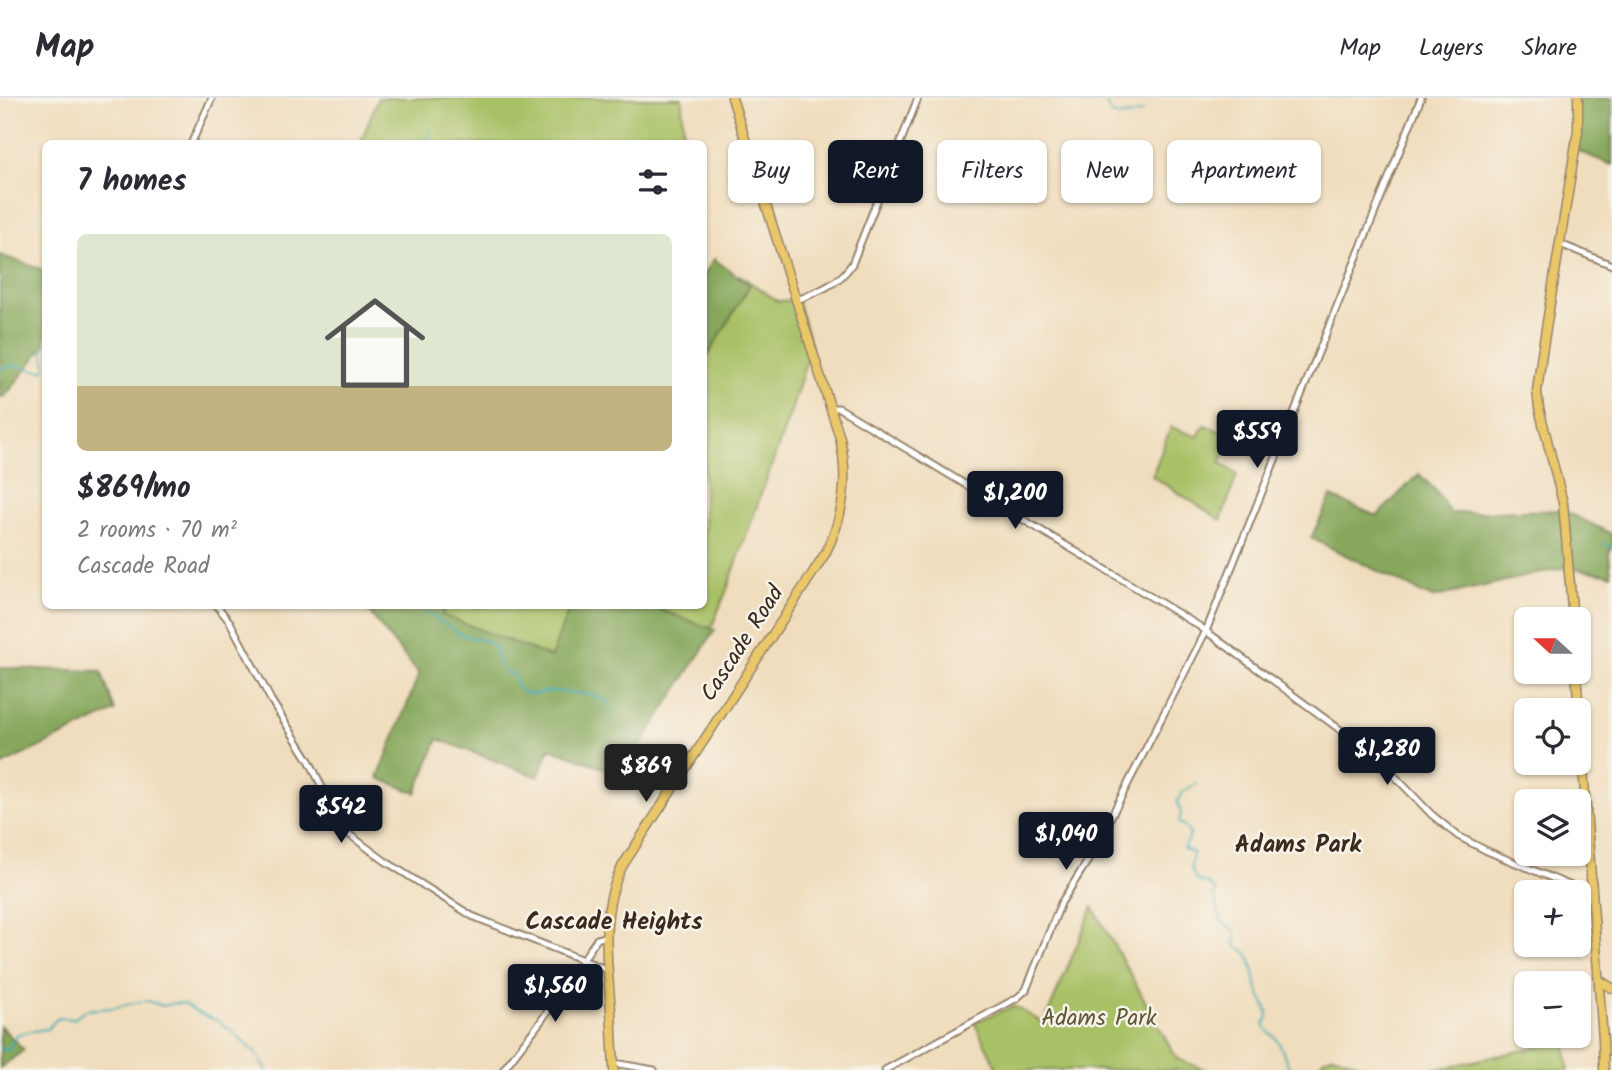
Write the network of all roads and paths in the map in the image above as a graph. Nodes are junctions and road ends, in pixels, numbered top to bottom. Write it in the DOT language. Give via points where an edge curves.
graph roads {
  1 [pos="212,98"];
  2 [pos="733,98"];
  3 [pos="918,98"];
  4 [pos="1421,98"];
  5 [pos="1577,98"];
  6 [pos="193,140"];
  7 [pos="1560,244"];
  8 [pos="1612,265"];
  9 [pos="797,300"];
  10 [pos="831,408"];
  11 [pos="1572,607"];
  12 [pos="219,609"];
  13 [pos="1206,631"];
  14 [pos="1577,684"];
  15 [pos="1593,895"];
  16 [pos="606,936"];
  17 [pos="583,960"];
  18 [pos="607,971"];
  19 [pos="1599,980"];
  20 [pos="1612,989"];
  21 [pos="1600,992"];
  22 [pos="614,1067"];
  23 [pos="503,1070"];
  24 [pos="654,1070"];
  25 [pos="884,1070"];
  26 [pos="1604,1070"];
  1 -- 6 [label="street"];
  2 -- 9 [label="main road, Cascade Road"];
  3 -- 9 [label="street" via="852,264 830,287"];
  4 -- 13 [label="street"];
  5 -- 7 [label="main road" via="1578,131"];
  7 -- 8 [label="street"];
  7 -- 11 [label="main road" via="1537,391 1563,501"];
  9 -- 10 [label="main road, Cascade Road"];
  10 -- 13 [label="street" via="839,408"];
  10 -- 16 [label="main road, Cascade Road" via="846,477 833,538 623,865 608,907"];
  12 -- 17 [label="street" via="350,835 472,916"];
  13 -- 15 [label="street" via="1361,745 1458,836"];
  13 -- 25 [label="street" via="1092,854 1061,903 1026,990"];
  14 -- 15 [label="main road"];
  15 -- 19 [label="main road"];
  16 -- 17 [label="street" via="597,939"];
  16 -- 18 [label="main road, Cascade Road"];
  17 -- 18 [label="street"];
  17 -- 23 [label="street"];
  18 -- 22 [label="main road, Cascade Road"];
  19 -- 20 [label="main road"];
  19 -- 21 [label="main road"];
  20 -- 21 [label="street"];
  21 -- 26 [label="main road"];
  22 -- 24 [label="street"];
}
